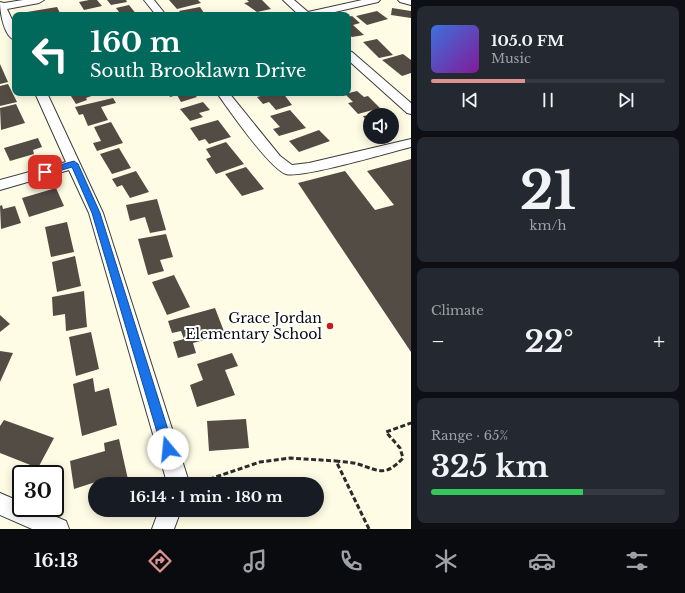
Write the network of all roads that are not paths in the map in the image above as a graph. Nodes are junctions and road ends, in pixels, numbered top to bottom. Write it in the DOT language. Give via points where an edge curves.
graph roads {
  1 [pos="38,0"];
  2 [pos="149,0"];
  3 [pos="288,0"];
  4 [pos="375,0"];
  5 [pos="403,0"];
  6 [pos="411,2"];
  7 [pos="1,6"];
  8 [pos="159,12"];
  9 [pos="302,12"];
  10 [pos="321,12"];
  11 [pos="12,30"];
  12 [pos="351,57"];
  13 [pos="42,96"];
  14 [pos="225,96"];
  15 [pos="411,110"];
  16 [pos="411,143"];
  17 [pos="74,164"];
  18 [pos="0,185"];
  19 [pos="176,477"];
  20 [pos="0,504"];
  21 [pos="167,517"];
  22 [pos="58,529"];
  23 [pos="163,529"];
  1 -- 7 [label="street"];
  2 -- 8 [label="street"];
  3 -- 9 [label="street"];
  4 -- 10 [label="street"];
  5 -- 6 [label="street"];
  7 -- 11 [label="street"];
  12 -- 15 [label="street"];
  13 -- 17 [label="street"];
  14 -- 16 [label="street" via="275,158 289,170 309,168"];
  17 -- 18 [label="street"];
  17 -- 19 [label="street" via="96,213"];
  20 -- 22 [label="street"];
  21 -- 23 [label="street"];
}
